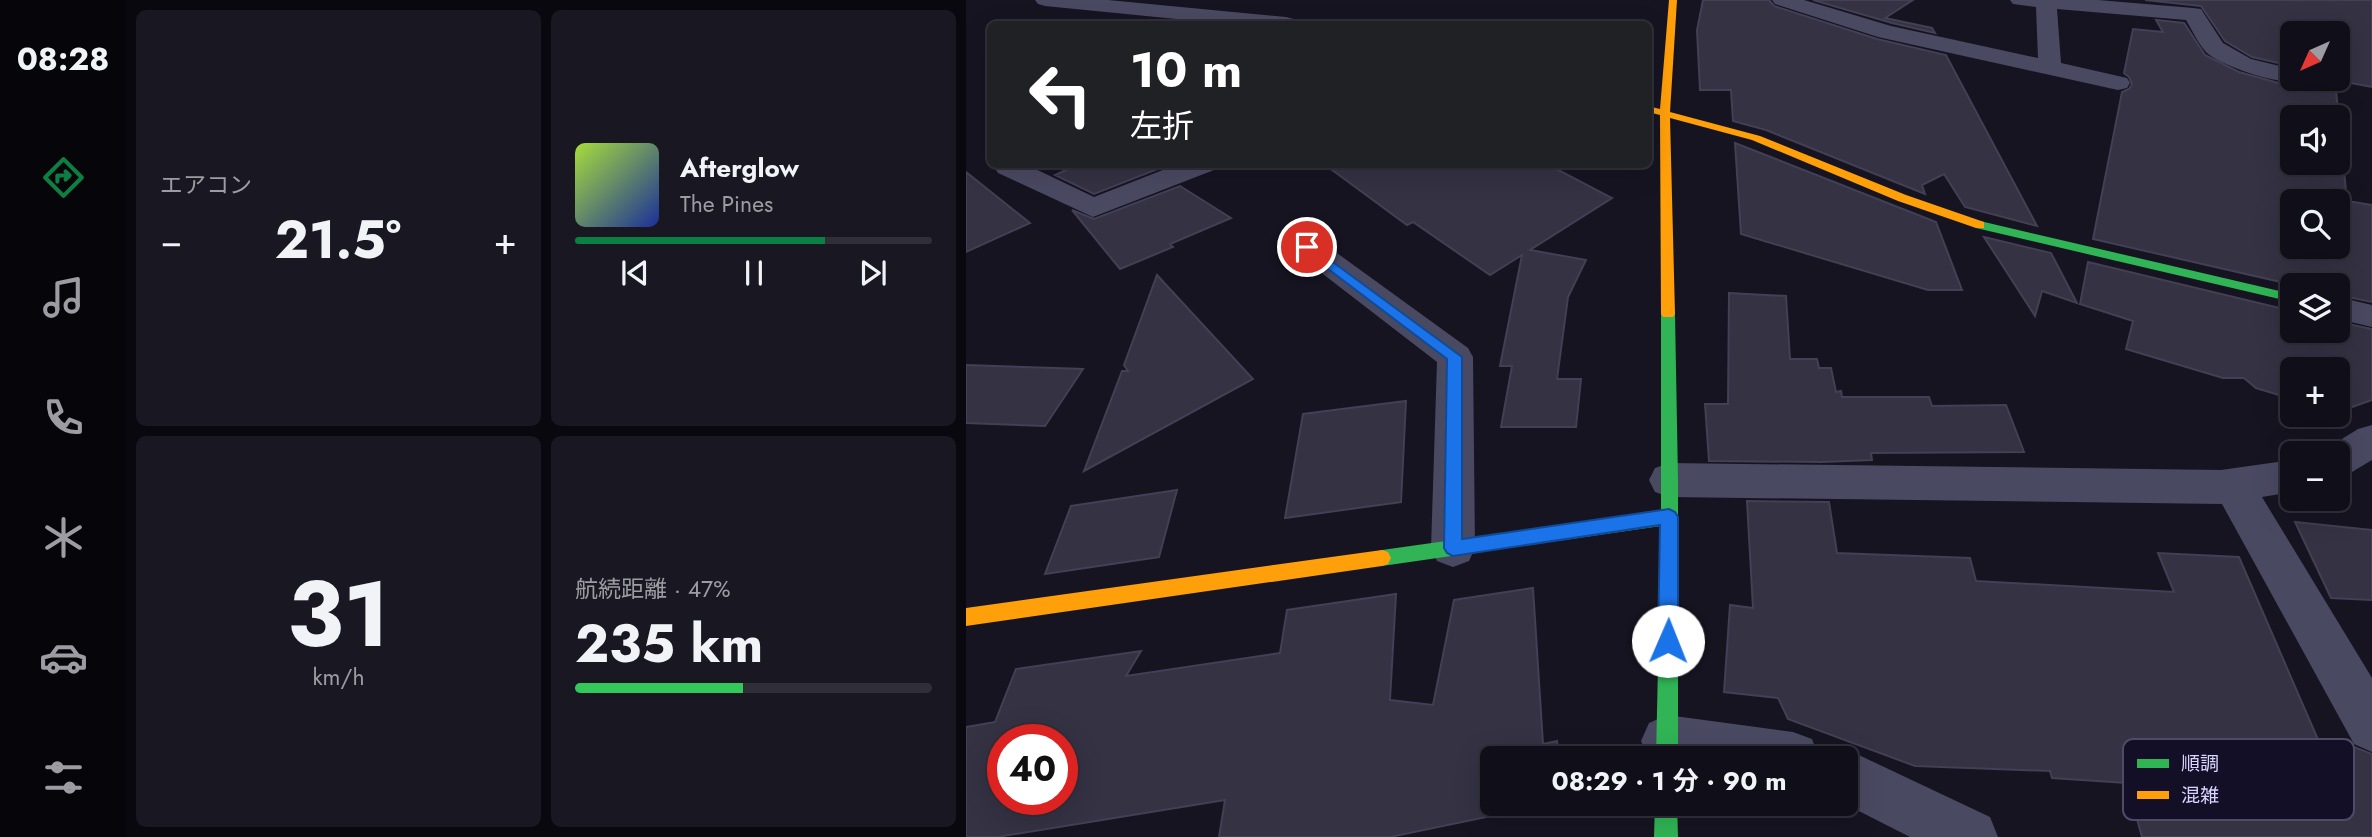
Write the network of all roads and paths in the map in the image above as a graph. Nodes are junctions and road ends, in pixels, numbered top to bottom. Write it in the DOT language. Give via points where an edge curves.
graph roads {
  1 [pos="1045,0"];
  2 [pos="1673,0"];
  3 [pos="1782,0"];
  4 [pos="2020,0"];
  5 [pos="2046,2"];
  6 [pos="1256,21"];
  7 [pos="2050,69"];
  8 [pos="2280,73"];
  9 [pos="2118,83"];
  10 [pos="1652,109"];
  11 [pos="1665,114"];
  12 [pos="1010,168"];
  13 [pos="1194,168"];
  14 [pos="1307,247"];
  15 [pos="2280,295"];
  16 [pos="2350,311"];
  17 [pos="2372,316"];
  18 [pos="2372,440"];
  19 [pos="2350,454"];
  20 [pos="2280,478"];
  21 [pos="2233,485"];
  22 [pos="1670,498"];
  23 [pos="1453,548"];
  24 [pos="966,617"];
  25 [pos="2372,726"];
  26 [pos="1667,746"];
  27 [pos="1858,782"];
  28 [pos="1666,816"];
  29 [pos="1666,837"];
  30 [pos="1970,837"];
  1 -- 6 [label="street"];
  2 -- 11 [label="street"];
  3 -- 7 [label="street" via="1886,32"];
  4 -- 5 [label="street"];
  5 -- 7 [label="street"];
  5 -- 8 [label="street" via="2193,14 2215,48 2243,64"];
  7 -- 9 [label="street"];
  10 -- 11 [label="street"];
  11 -- 15 [label="street" via="1756,138 1977,224"];
  11 -- 22 [label="street"];
  12 -- 13 [label="street" via="1093,208"];
  14 -- 23 [label="street" via="1455,357"];
  16 -- 17 [label="street"];
  18 -- 19 [label="street"];
  20 -- 21 [label="street"];
  21 -- 22 [label="street"];
  21 -- 25 [label="street"];
  22 -- 23 [label="street"];
  22 -- 26 [label="street"];
  23 -- 24 [label="street"];
  27 -- 30 [label="street"];
  28 -- 29 [label="street"];
}
